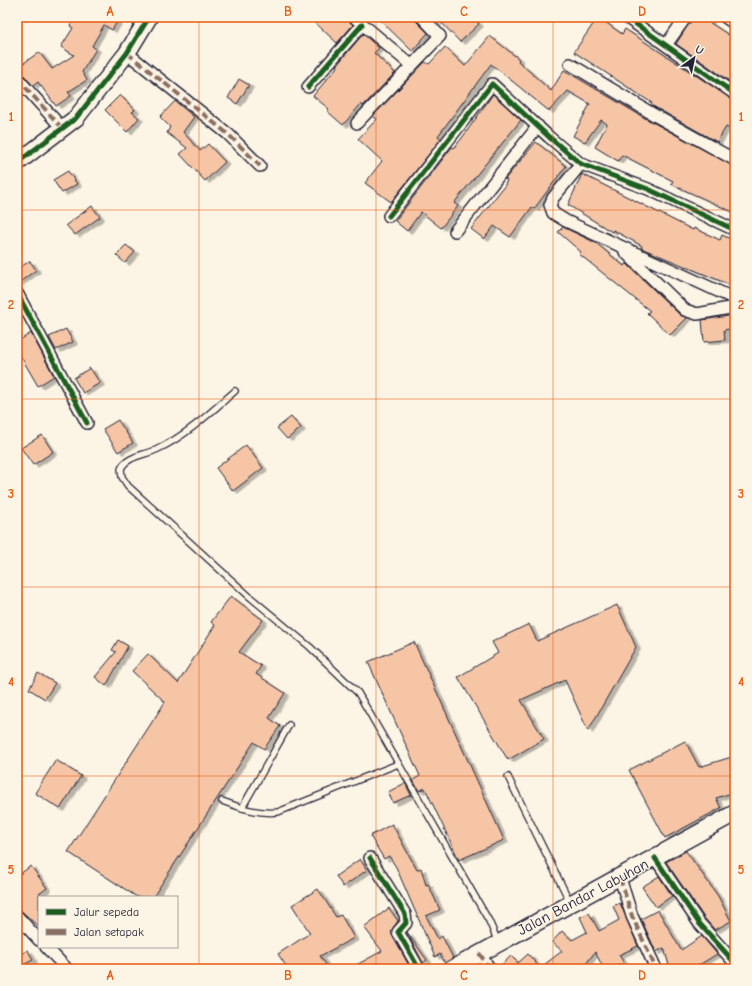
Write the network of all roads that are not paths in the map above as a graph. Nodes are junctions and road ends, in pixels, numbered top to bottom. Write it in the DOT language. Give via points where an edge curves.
graph roads {
  1 [pos="149,17"];
  2 [pos="422,17"];
  3 [pos="626,17"];
  4 [pos="686,17"];
  5 [pos="724,17"];
  6 [pos="358,21"];
  7 [pos="735,24"];
  8 [pos="666,45"];
  9 [pos="127,53"];
  10 [pos="570,64"];
  11 [pos="411,65"];
  12 [pos="17,78"];
  13 [pos="308,87"];
  14 [pos="735,94"];
  15 [pos="358,123"];
  16 [pos="538,126"];
  17 [pos="63,129"];
  18 [pos="735,160"];
  19 [pos="17,164"];
  20 [pos="580,164"];
  21 [pos="260,166"];
  22 [pos="389,216"];
  23 [pos="735,230"];
  24 [pos="455,231"];
  25 [pos="621,248"];
  26 [pos="17,293"];
  27 [pos="735,299"];
  28 [pos="735,307"];
  29 [pos="235,391"];
  30 [pos="87,423"];
  31 [pos="289,725"];
  32 [pos="398,764"];
  33 [pos="508,777"];
  34 [pos="222,801"];
  35 [pos="242,808"];
  36 [pos="735,813"];
  37 [pos="370,858"];
  38 [pos="655,858"];
  39 [pos="620,878"];
  40 [pos="570,903"];
  41 [pos="17,916"];
  42 [pos="38,939"];
  43 [pos="498,943"];
  44 [pos="47,948"];
  45 [pos="479,953"];
  46 [pos="735,963"];
  47 [pos="67,969"];
  48 [pos="419,969"];
  49 [pos="452,969"];
  50 [pos="490,969"];
  51 [pos="656,969"];
  1 -- 9 [label="main road"];
  2 -- 11 [label="street" via="440,36"];
  3 -- 8 [label="street"];
  4 -- 8 [label="street"];
  5 -- 7 [label="street"];
  6 -- 11 [label="street"];
  6 -- 13 [label="street"];
  8 -- 14 [label="street"];
  9 -- 17 [label="main road" via="88,104"];
  9 -- 21 [label="street" via="228,134"];
  10 -- 18 [label="street"];
  11 -- 15 [label="street"];
  12 -- 17 [label="street"];
  16 -- 20 [label="street"];
  16 -- 22 [label="street" via="492,84"];
  16 -- 24 [label="street"];
  17 -- 19 [label="main road"];
  20 -- 23 [label="street" via="648,189"];
  20 -- 25 [label="street" via="553,198 550,209 566,221"];
  25 -- 27 [label="street"];
  25 -- 28 [label="street" via="685,310 697,314"];
  26 -- 30 [label="street"];
  29 -- 32 [label="lane" via="186,432 158,449 126,461 121,469 122,477 128,486 358,693"];
  31 -- 35 [label="lane"];
  32 -- 35 [label="lane" via="278,812 268,813"];
  32 -- 43 [label="lane" via="489,921"];
  33 -- 40 [label="lane"];
  34 -- 35 [label="lane"];
  36 -- 38 [label="main road, Jalan Bandar Labuhan"];
  37 -- 48 [label="street" via="405,914 406,922 398,932"];
  38 -- 39 [label="main road, Jalan Bandar Labuhan"];
  38 -- 46 [label="street" via="698,923"];
  39 -- 40 [label="main road, Jalan Bandar Labuhan"];
  39 -- 51 [label="street" via="632,916"];
  40 -- 43 [label="main road, Jalan Bandar Labuhan"];
  41 -- 42 [label="street"];
  43 -- 45 [label="main road, Jalan Bandar Labuhan"];
  44 -- 47 [label="street"];
  45 -- 49 [label="main road, Jalan Bandar Labuhan"];
  45 -- 50 [label="street"];
}
